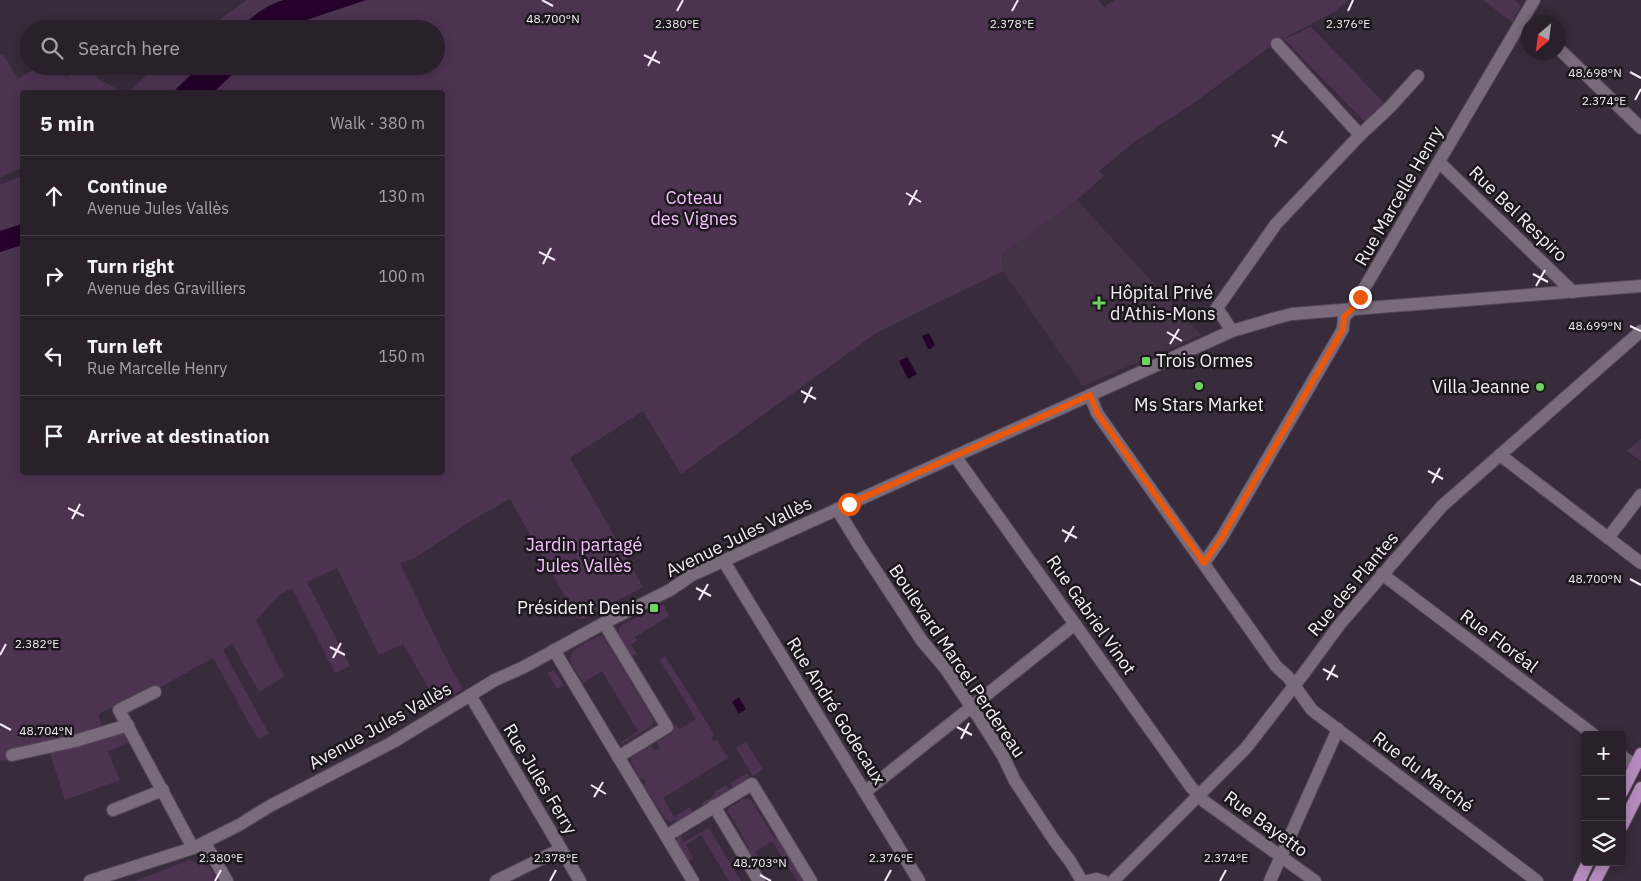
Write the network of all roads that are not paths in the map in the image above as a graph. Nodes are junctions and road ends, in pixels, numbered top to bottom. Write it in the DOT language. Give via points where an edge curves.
graph roads {
  1 [pos="1534,0"];
  2 [pos="1529,15"];
  3 [pos="1521,30"];
  4 [pos="1277,44"];
  5 [pos="1566,56"];
  6 [pos="1418,76"];
  7 [pos="1641,128"];
  8 [pos="1360,135"];
  9 [pos="1439,162"];
  10 [pos="1641,286"];
  11 [pos="1573,292"];
  12 [pos="1352,309"];
  13 [pos="1641,330"];
  14 [pos="1232,331"];
  15 [pos="1090,395"];
  16 [pos="1500,455"];
  17 [pos="955,456"];
  18 [pos="1641,495"];
  19 [pos="837,509"];
  20 [pos="1608,538"];
  21 [pos="723,560"];
  22 [pos="1204,563"];
  23 [pos="1641,563"];
  24 [pos="1382,574"];
  25 [pos="604,623"];
  26 [pos="1075,624"];
  27 [pos="554,650"];
  28 [pos="1294,685"];
  29 [pos="155,692"];
  30 [pos="470,695"];
  31 [pos="971,707"];
  32 [pos="128,725"];
  33 [pos="1338,729"];
  34 [pos="1589,731"];
  35 [pos="1641,754"];
  36 [pos="12,755"];
  37 [pos="618,758"];
  38 [pos="1626,759"];
  39 [pos="1635,766"];
  40 [pos="1626,784"];
  41 [pos="1641,788"];
  42 [pos="163,790"];
  43 [pos="865,792"];
  44 [pos="1198,795"];
  45 [pos="714,806"];
  46 [pos="113,810"];
  47 [pos="1624,821"];
  48 [pos="666,836"];
  49 [pos="205,843"];
  50 [pos="193,848"];
  51 [pos="561,849"];
  52 [pos="1282,857"];
  53 [pos="1586,866"];
  54 [pos="1603,866"];
  55 [pos="90,881"];
  56 [pos="227,881"];
  57 [pos="496,881"];
  58 [pos="580,881"];
  59 [pos="693,881"];
  60 [pos="759,881"];
  61 [pos="811,881"];
  62 [pos="919,881"];
  63 [pos="1082,881"];
  64 [pos="1087,881"];
  65 [pos="1103,881"];
  66 [pos="1112,881"];
  67 [pos="1270,881"];
  68 [pos="1315,881"];
  69 [pos="1537,881"];
  70 [pos="1579,881"];
  71 [pos="1595,881"];
  1 -- 2 [label="street, Rue Marcelle Henry"];
  3 -- 9 [label="street, Rue Marcelle Henry"];
  4 -- 8 [label="street"];
  5 -- 7 [label="street"];
  6 -- 8 [label="street"];
  8 -- 14 [label="street" via="1276,224 1217,308"];
  9 -- 11 [label="street, Rue Bel Respiro"];
  9 -- 12 [label="street, Rue Marcelle Henry"];
  10 -- 11 [label="street, Avenue Jules Vallès"];
  11 -- 12 [label="street, Avenue Jules Vallès"];
  12 -- 14 [label="street, Avenue Jules Vallès" via="1292,314"];
  12 -- 22 [label="street, Rue Marcelle Henry" via="1344,317 1343,329"];
  13 -- 16 [label="street, Rue des Plantes"];
  14 -- 15 [label="street, Avenue Jules Vallès"];
  15 -- 17 [label="street, Avenue Jules Vallès"];
  15 -- 22 [label="street, Rue du Marché" via="1097,413"];
  16 -- 20 [label="street"];
  16 -- 24 [label="street, Rue des Plantes" via="1442,506"];
  17 -- 19 [label="street, Avenue Jules Vallès"];
  17 -- 26 [label="street, Rue Gabriel Vinot"];
  18 -- 20 [label="street"];
  19 -- 21 [label="street, Avenue Jules Vallès"];
  19 -- 31 [label="street, Boulevard Marcel Perdereau" via="922,640"];
  20 -- 23 [label="street"];
  21 -- 25 [label="street, Avenue Jules Vallès"];
  21 -- 43 [label="street, Rue André Godecaux"];
  22 -- 28 [label="street, Rue du Marché" via="1276,666"];
  24 -- 28 [label="street, Rue des Plantes"];
  24 -- 34 [label="street, Rue Floréal"];
  25 -- 27 [label="street, Avenue Jules Vallès"];
  25 -- 37 [label="street" via="668,727"];
  26 -- 31 [label="street"];
  26 -- 44 [label="street, Rue Gabriel Vinot"];
  27 -- 30 [label="street, Avenue Jules Vallès"];
  27 -- 37 [label="street"];
  28 -- 33 [label="street, Rue du Marché" via="1312,710"];
  28 -- 44 [label="street, Rue des Plantes" via="1246,748"];
  29 -- 32 [label="street" via="119,710"];
  30 -- 49 [label="street, Avenue Jules Vallès" via="393,742"];
  30 -- 51 [label="street, Rue Jules Ferry"];
  31 -- 43 [label="street"];
  31 -- 63 [label="street, Boulevard Marcel Perdereau"];
  32 -- 36 [label="street"];
  32 -- 42 [label="street"];
  33 -- 52 [label="street"];
  33 -- 69 [label="street, Rue du Marché"];
  35 -- 39 [label="main road"];
  37 -- 48 [label="street"];
  38 -- 39 [label="street"];
  39 -- 40 [label="main road"];
  41 -- 47 [label="main road"];
  42 -- 46 [label="street"];
  42 -- 50 [label="street"];
  43 -- 62 [label="street, Rue André Godecaux"];
  44 -- 52 [label="street, Rue Bayetto"];
  44 -- 66 [label="street, Rue des Plantes"];
  45 -- 48 [label="street"];
  45 -- 60 [label="street"];
  45 -- 61 [label="street" via="752,784"];
  48 -- 59 [label="street"];
  49 -- 50 [label="street, Avenue Jules Vallès"];
  49 -- 56 [label="street"];
  50 -- 55 [label="street, Avenue Jules Vallès"];
  51 -- 57 [label="street"];
  51 -- 58 [label="street, Rue Jules Ferry"];
  52 -- 67 [label="street"];
  52 -- 68 [label="street, Rue Bayetto"];
  53 -- 70 [label="main road"];
  54 -- 71 [label="main road"];
  64 -- 65 [label="street"];
}
